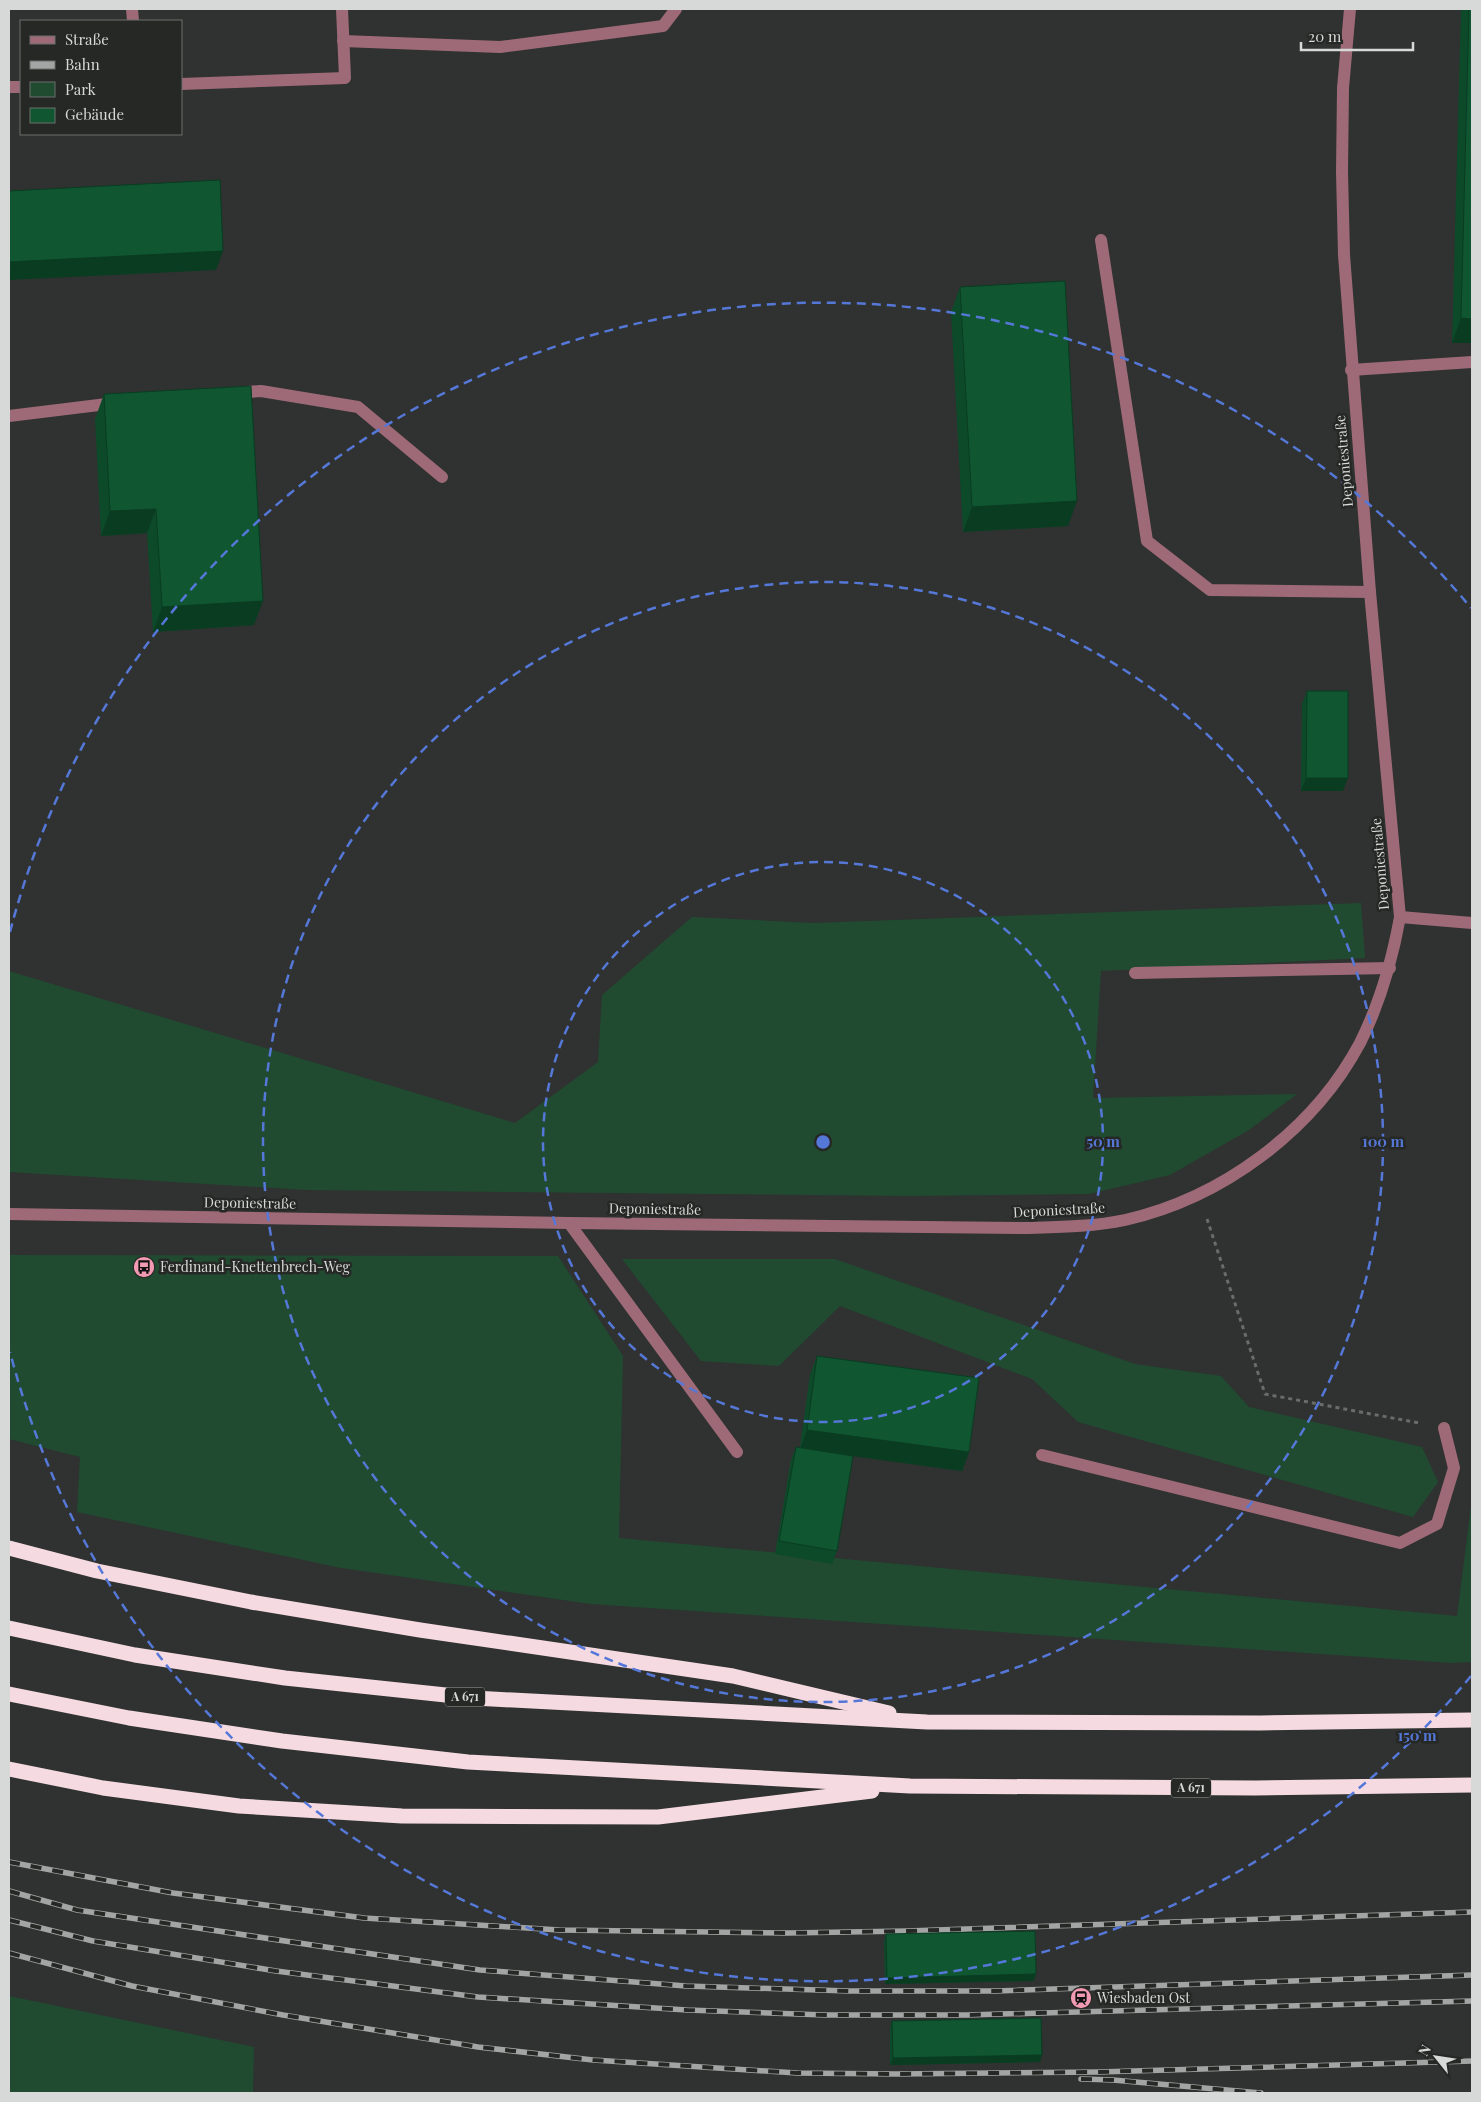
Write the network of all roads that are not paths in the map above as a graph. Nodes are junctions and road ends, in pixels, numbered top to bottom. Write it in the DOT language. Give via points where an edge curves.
graph roads {
  1 [pos="342,9"];
  2 [pos="676,9"];
  3 [pos="1350,9"];
  4 [pos="344,40"];
  5 [pos="182,84"];
  6 [pos="1101,240"];
  7 [pos="1472,362"];
  8 [pos="1351,370"];
  9 [pos="221,394"];
  10 [pos="132,401"];
  11 [pos="9,416"];
  12 [pos="442,477"];
  13 [pos="1370,592"];
  14 [pos="1400,918"];
  15 [pos="1472,923"];
  16 [pos="1390,968"];
  17 [pos="1135,973"];
  18 [pos="9,1214"];
  19 [pos="569,1223"];
  20 [pos="1444,1428"];
  21 [pos="737,1452"];
  22 [pos="1042,1455"];
  23 [pos="9,1548"];
  24 [pos="9,1628"];
  25 [pos="9,1694"];
  26 [pos="1472,1720"];
  27 [pos="927,1722"];
  28 [pos="9,1769"];
  29 [pos="1472,1785"];
  30 [pos="910,1786"];
  1 -- 4 [label="street"];
  2 -- 4 [label="street" via="663,26 500,47"];
  3 -- 8 [label="street, Deponiestraße" via="1343,88 1342,172"];
  4 -- 5 [label="street" via="345,78"];
  6 -- 13 [label="street" via="1147,541 1210,590"];
  7 -- 8 [label="street"];
  8 -- 13 [label="street, Deponiestraße"];
  9 -- 12 [label="street" via="261,391 358,407"];
  10 -- 11 [label="street"];
  13 -- 14 [label="street, Deponiestraße"];
  14 -- 15 [label="street"];
  14 -- 16 [label="street, Deponiestraße"];
  16 -- 17 [label="street"];
  16 -- 19 [label="street, Deponiestraße" via="1359,1043 1337,1078 1308,1114 1275,1145 1238,1172 1199,1194 1162,1209 1125,1220 1087,1226 1014,1228"];
  18 -- 19 [label="street, Deponiestraße"];
  19 -- 21 [label="street"];
  20 -- 22 [label="street" via="1454,1468 1437,1524 1400,1543"];
  23 -- 27 [label="highway" via="97,1571 251,1602 733,1676"];
  24 -- 27 [label="highway, A 671" via="135,1655 285,1678 474,1698"];
  25 -- 30 [label="highway, A 671" via="129,1718 273,1740 468,1762"];
  26 -- 27 [label="highway, A 671"];
  28 -- 30 [label="highway" via="103,1788 239,1806 402,1816 658,1817"];
  29 -- 30 [label="highway, A 671" via="1255,1788"];
}
